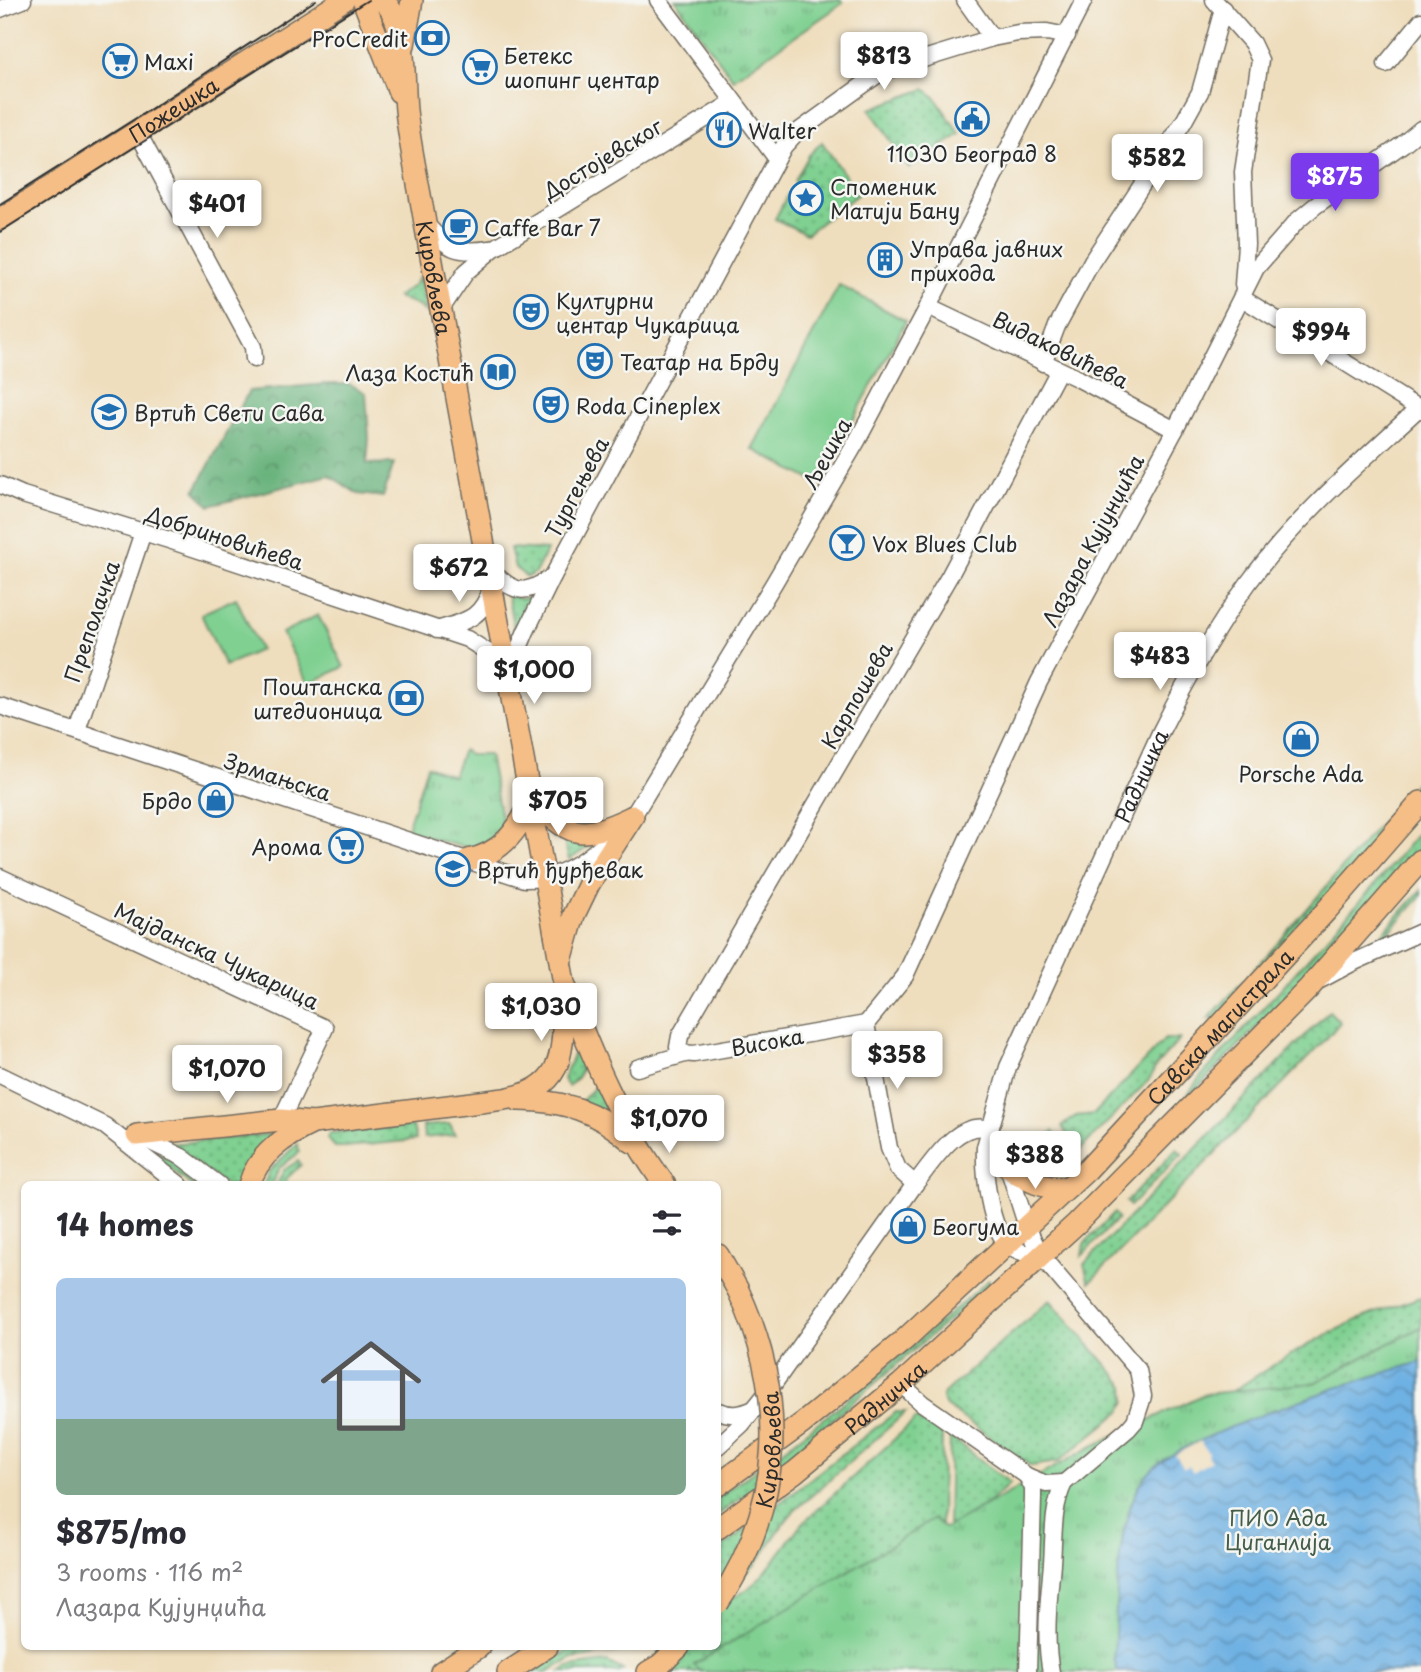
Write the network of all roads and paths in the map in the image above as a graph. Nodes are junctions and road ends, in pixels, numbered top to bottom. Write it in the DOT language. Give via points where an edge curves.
graph roads {
  1 [pos="23,0"];
  2 [pos="344,0"];
  3 [pos="363,0"];
  4 [pos="383,0"];
  5 [pos="412,0"];
  6 [pos="659,0"];
  7 [pos="965,0"];
  8 [pos="1084,0"];
  9 [pos="1219,4"];
  10 [pos="0,9"];
  11 [pos="1421,20"];
  12 [pos="1067,36"];
  13 [pos="992,38"];
  14 [pos="403,50"];
  15 [pos="1385,64"];
  16 [pos="733,102"];
  17 [pos="406,111"];
  18 [pos="1421,129"];
  19 [pos="137,131"];
  20 [pos="777,159"];
  21 [pos="0,219"];
  22 [pos="425,223"];
  23 [pos="493,249"];
  24 [pos="1242,298"];
  25 [pos="928,307"];
  26 [pos="441,309"];
  27 [pos="254,359"];
  28 [pos="1043,363"];
  29 [pos="1059,370"];
  30 [pos="1420,408"];
  31 [pos="1175,430"];
  32 [pos="0,485"];
  33 [pos="143,532"];
  34 [pos="553,576"];
  35 [pos="490,578"];
  36 [pos="437,630"];
  37 [pos="506,670"];
  38 [pos="0,706"];
  39 [pos="79,724"];
  40 [pos="529,799"];
  41 [pos="1421,802"];
  42 [pos="633,816"];
  43 [pos="468,860"];
  44 [pos="1421,860"];
  45 [pos="0,877"];
  46 [pos="544,878"];
  47 [pos="1421,932"];
  48 [pos="562,973"];
  49 [pos="1308,989"];
  50 [pos="866,1024"];
  51 [pos="685,1054"];
  52 [pos="637,1068"];
  53 [pos="0,1075"];
  54 [pos="504,1099"];
  55 [pos="281,1120"];
  56 [pos="313,1123"];
  57 [pos="105,1126"];
  58 [pos="990,1129"];
  59 [pos="137,1135"];
  60 [pos="639,1148"];
  61 [pos="1009,1167"];
  62 [pos="175,1181"];
  63 [pos="214,1181"];
  64 [pos="251,1181"];
  65 [pos="662,1181"];
  66 [pos="915,1184"];
  67 [pos="1068,1188"];
  68 [pos="1027,1227"];
  69 [pos="1009,1245"];
  70 [pos="1041,1256"];
  71 [pos="721,1260"];
  72 [pos="901,1384"];
  73 [pos="756,1408"];
  74 [pos="721,1412"];
  75 [pos="721,1443"];
  76 [pos="1027,1476"];
  77 [pos="721,1483"];
  78 [pos="1064,1483"];
  79 [pos="721,1526"];
  80 [pos="721,1598"];
  81 [pos="451,1650"];
  82 [pos="474,1650"];
  83 [pos="541,1650"];
  84 [pos="675,1650"];
  85 [pos="440,1672"];
  86 [pos="509,1672"];
  87 [pos="648,1672"];
  88 [pos="1028,1672"];
  89 [pos="1051,1672"];
  1 -- 10 [label="street"];
  2 -- 19 [label="main road, Пожешка"];
  3 -- 17 [label="main road, Кировљева"];
  4 -- 14 [label="main road, Кировљева" via="393,13"];
  5 -- 14 [label="main road"];
  6 -- 16 [label="street"];
  7 -- 13 [label="street"];
  8 -- 12 [label="street, Љешка"];
  9 -- 24 [label="street" via="1252,43 1260,60 1242,172 1246,244"];
  9 -- 28 [label="street" via="1200,92 1092,261"];
  11 -- 15 [label="street"];
  12 -- 13 [label="street, Тургењева" via="1032,32"];
  12 -- 25 [label="street, Љешка"];
  13 -- 20 [label="street, Тургењева" via="881,72 795,134"];
  14 -- 17 [label="main road, Кировљева"];
  16 -- 20 [label="street"];
  16 -- 23 [label="street, Достојевског"];
  17 -- 22 [label="main road, Кировљева"];
  18 -- 24 [label="street, Лазара Кујунџића" via="1297,221 1264,258"];
  19 -- 21 [label="main road, Пожешка"];
  19 -- 27 [label="street" via="253,347"];
  20 -- 34 [label="street, Тургењева"];
  22 -- 23 [label="street" via="455,249"];
  22 -- 26 [label="main road, Кировљева"];
  23 -- 26 [label="street, Достојевског" via="466,272"];
  24 -- 30 [label="street"];
  24 -- 31 [label="street, Лазара Кујунџића"];
  25 -- 28 [label="street, Видаковићева"];
  25 -- 42 [label="street, Љешка" via="830,490"];
  26 -- 35 [label="main road, Кировљева"];
  28 -- 29 [label="street, Видаковићева"];
  29 -- 31 [label="street, Видаковићева"];
  29 -- 51 [label="street, Карпошева" via="950,575 680,1036 678,1047"];
  30 -- 58 [label="street, Радничка" via="1274,551 1186,682 1008,1067"];
  31 -- 50 [label="street, Лазара Кујунџића" via="1039,682 905,976"];
  32 -- 33 [label="street, Добриновићева"];
  33 -- 36 [label="street, Добриновићева"];
  33 -- 39 [label="street, Преполачка"];
  34 -- 35 [label="street" via="516,590"];
  34 -- 37 [label="street, Тургењева"];
  35 -- 36 [label="street" via="478,614"];
  35 -- 37 [label="main road, Кировљева"];
  36 -- 37 [label="street, Добриновићева" via="467,639"];
  37 -- 40 [label="main road, Кировљева"];
  38 -- 43 [label="street, Зрмањска"];
  40 -- 42 [label="main road" via="562,826 577,831 595,832"];
  40 -- 43 [label="main road" via="511,837 488,855"];
  40 -- 46 [label="main road, Кировљева"];
  41 -- 67 [label="main road, Савска магистрала"];
  42 -- 46 [label="street, Љешка" via="583,861"];
  42 -- 48 [label="main road" via="589,884 575,915"];
  43 -- 46 [label="street, Зрмањска" via="524,879"];
  44 -- 49 [label="main road, Савска магистрала"];
  45 -- 55 [label="street, Мајданска Чукарица" via="325,1028"];
  46 -- 48 [label="main road, Кировљева"];
  47 -- 49 [label="street" via="1345,966"];
  48 -- 54 [label="main road, Кировљева" via="559,1063 529,1093"];
  48 -- 60 [label="main road, Кировљева" via="596,1065"];
  49 -- 70 [label="main road, Савска магистрала"];
  50 -- 51 [label="street, Висока"];
  50 -- 66 [label="street" via="889,1148 898,1168"];
  51 -- 52 [label="street, Висока"];
  53 -- 57 [label="street"];
  54 -- 56 [label="main road"];
  54 -- 60 [label="main road" via="570,1105 610,1125"];
  55 -- 56 [label="main road"];
  55 -- 59 [label="main road"];
  56 -- 64 [label="main road" via="277,1144"];
  57 -- 59 [label="street"];
  57 -- 62 [label="street"];
  58 -- 61 [label="street"];
  58 -- 66 [label="street" via="977,1127 959,1133"];
  58 -- 69 [label="street, Радничка" via="985,1147 993,1216"];
  59 -- 63 [label="street" via="181,1157"];
  60 -- 65 [label="main road, Кировљева"];
  61 -- 67 [label="main road" via="1040,1185"];
  61 -- 68 [label="street"];
  66 -- 73 [label="street"];
  67 -- 68 [label="main road, Савска магистрала"];
  68 -- 69 [label="main road, Савска магистрала"];
  68 -- 70 [label="street"];
  69 -- 70 [label="street"];
  69 -- 77 [label="main road, Радничка" via="862,1375"];
  70 -- 72 [label="main road, Радничка"];
  70 -- 78 [label="street" via="1138,1370 1143,1396 1128,1429"];
  71 -- 80 [label="main road, Кировљева, bridge" via="757,1335 770,1397 772,1442 756,1532"];
  72 -- 76 [label="street"];
  72 -- 79 [label="main road, Радничка"];
  73 -- 74 [label="street" via="737,1415"];
  73 -- 75 [label="street"];
  76 -- 78 [label="street" via="1046,1484"];
  76 -- 88 [label="street" via="1033,1488"];
  78 -- 89 [label="street" via="1056,1502 1047,1641"];
  81 -- 85 [label="main road"];
  82 -- 85 [label="main road"];
  83 -- 86 [label="main road"];
  84 -- 87 [label="main road"];
}
